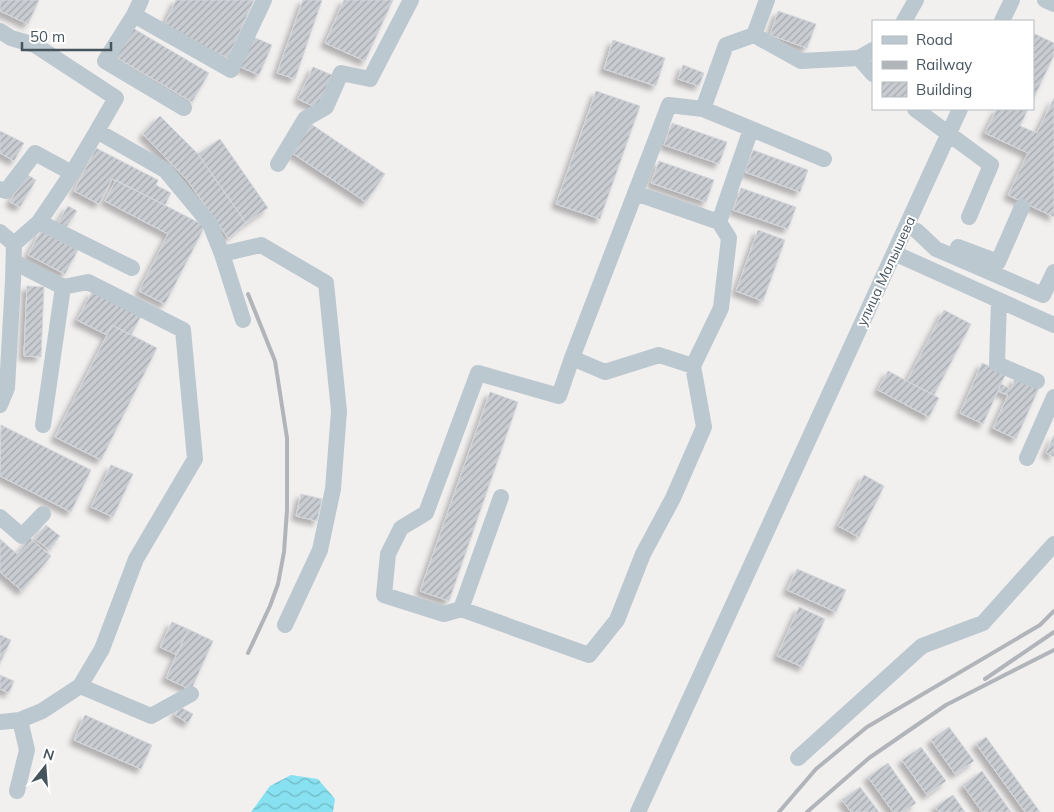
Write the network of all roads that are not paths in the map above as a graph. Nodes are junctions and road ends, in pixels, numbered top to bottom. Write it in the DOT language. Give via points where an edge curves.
graph roads {
  1 [pos="141,0"];
  2 [pos="264,0"];
  3 [pos="411,0"];
  4 [pos="767,0"];
  5 [pos="916,0"];
  6 [pos="1013,0"];
  7 [pos="1045,0"];
  8 [pos="1054,4"];
  9 [pos="134,15"];
  10 [pos="905,20"];
  11 [pos="1003,20"];
  12 [pos="0,31"];
  13 [pos="754,35"];
  14 [pos="866,54"];
  15 [pos="872,71"];
  16 [pos="184,108"];
  17 [pos="703,109"];
  18 [pos="916,110"];
  19 [pos="960,110"];
  20 [pos="751,129"];
  21 [pos="97,131"];
  22 [pos="949,132"];
  23 [pos="824,159"];
  24 [pos="278,164"];
  25 [pos="72,173"];
  26 [pos="0,189"];
  27 [pos="635,193"];
  28 [pos="1022,207"];
  29 [pos="969,217"];
  30 [pos="39,222"];
  31 [pos="719,222"];
  32 [pos="912,229"];
  33 [pos="0,232"];
  34 [pos="14,244"];
  35 [pos="894,253"];
  36 [pos="222,254"];
  37 [pos="14,262"];
  38 [pos="132,268"];
  39 [pos="1054,272"];
  40 [pos="63,287"];
  41 [pos="999,300"];
  42 [pos="243,320"];
  43 [pos="1054,325"];
  44 [pos="572,358"];
  45 [pos="693,366"];
  46 [pos="1037,381"];
  47 [pos="1054,397"];
  48 [pos="0,405"];
  49 [pos="43,425"];
  50 [pos="1027,458"];
  51 [pos="501,497"];
  52 [pos="43,514"];
  53 [pos="0,517"];
  54 [pos="1054,544"];
  55 [pos="461,610"];
  56 [pos="285,625"];
  57 [pos="80,686"];
  58 [pos="191,694"];
  59 [pos="20,720"];
  60 [pos="0,722"];
  61 [pos="798,758"];
  62 [pos="17,791"];
  63 [pos="638,812"];
  1 -- 9 [label="street"];
  2 -- 9 [label="street" via="231,70"];
  3 -- 24 [label="street" via="370,79 342,73 326,107 305,119"];
  4 -- 13 [label="street"];
  5 -- 10 [label="street"];
  6 -- 11 [label="street"];
  7 -- 8 [label="street"];
  9 -- 16 [label="street" via="104,60"];
  12 -- 21 [label="street" via="35,45 116,98"];
  13 -- 14 [label="street" via="801,62"];
  13 -- 17 [label="street" via="726,45"];
  14 -- 15 [label="street"];
  17 -- 20 [label="street"];
  17 -- 27 [label="street" via="669,104"];
  18 -- 22 [label="street"];
  19 -- 22 [label="street, улица Малышева"];
  20 -- 23 [label="street"];
  20 -- 31 [label="street"];
  21 -- 25 [label="street"];
  21 -- 36 [label="street" via="165,170 210,224"];
  22 -- 29 [label="street" via="991,165"];
  22 -- 32 [label="street, улица Малышева"];
  25 -- 26 [label="street" via="35,153 6,191"];
  25 -- 30 [label="street"];
  27 -- 31 [label="street"];
  27 -- 44 [label="street"];
  28 -- 32 [label="street" via="998,262"];
  30 -- 34 [label="street"];
  30 -- 38 [label="street"];
  31 -- 45 [label="street" via="729,238 721,308"];
  32 -- 35 [label="street, улица Малышева"];
  32 -- 39 [label="street" via="936,249 1044,295"];
  33 -- 34 [label="street"];
  34 -- 37 [label="street"];
  35 -- 41 [label="street"];
  35 -- 63 [label="street, улица Малышева"];
  36 -- 42 [label="street"];
  36 -- 56 [label="street" via="261,245 326,284 339,411 333,489 320,550"];
  37 -- 40 [label="street"];
  37 -- 48 [label="street" via="7,388"];
  40 -- 49 [label="street"];
  40 -- 57 [label="street" via="88,282 183,330 195,459 139,554 102,649"];
  41 -- 43 [label="street"];
  41 -- 46 [label="street" via="997,364"];
  44 -- 45 [label="street" via="605,372 659,355"];
  44 -- 55 [label="street" via="560,396 478,373 426,513 401,528 388,554 384,596 444,614"];
  45 -- 55 [label="street" via="704,427 673,498 643,554 617,620 588,655"];
  47 -- 50 [label="street"];
  51 -- 55 [label="street"];
  52 -- 53 [label="street" via="22,536"];
  54 -- 61 [label="street" via="983,623 922,646"];
  57 -- 58 [label="street" via="151,716"];
  57 -- 59 [label="street" via="42,711"];
  59 -- 60 [label="street"];
  59 -- 62 [label="street" via="27,750"];
}
